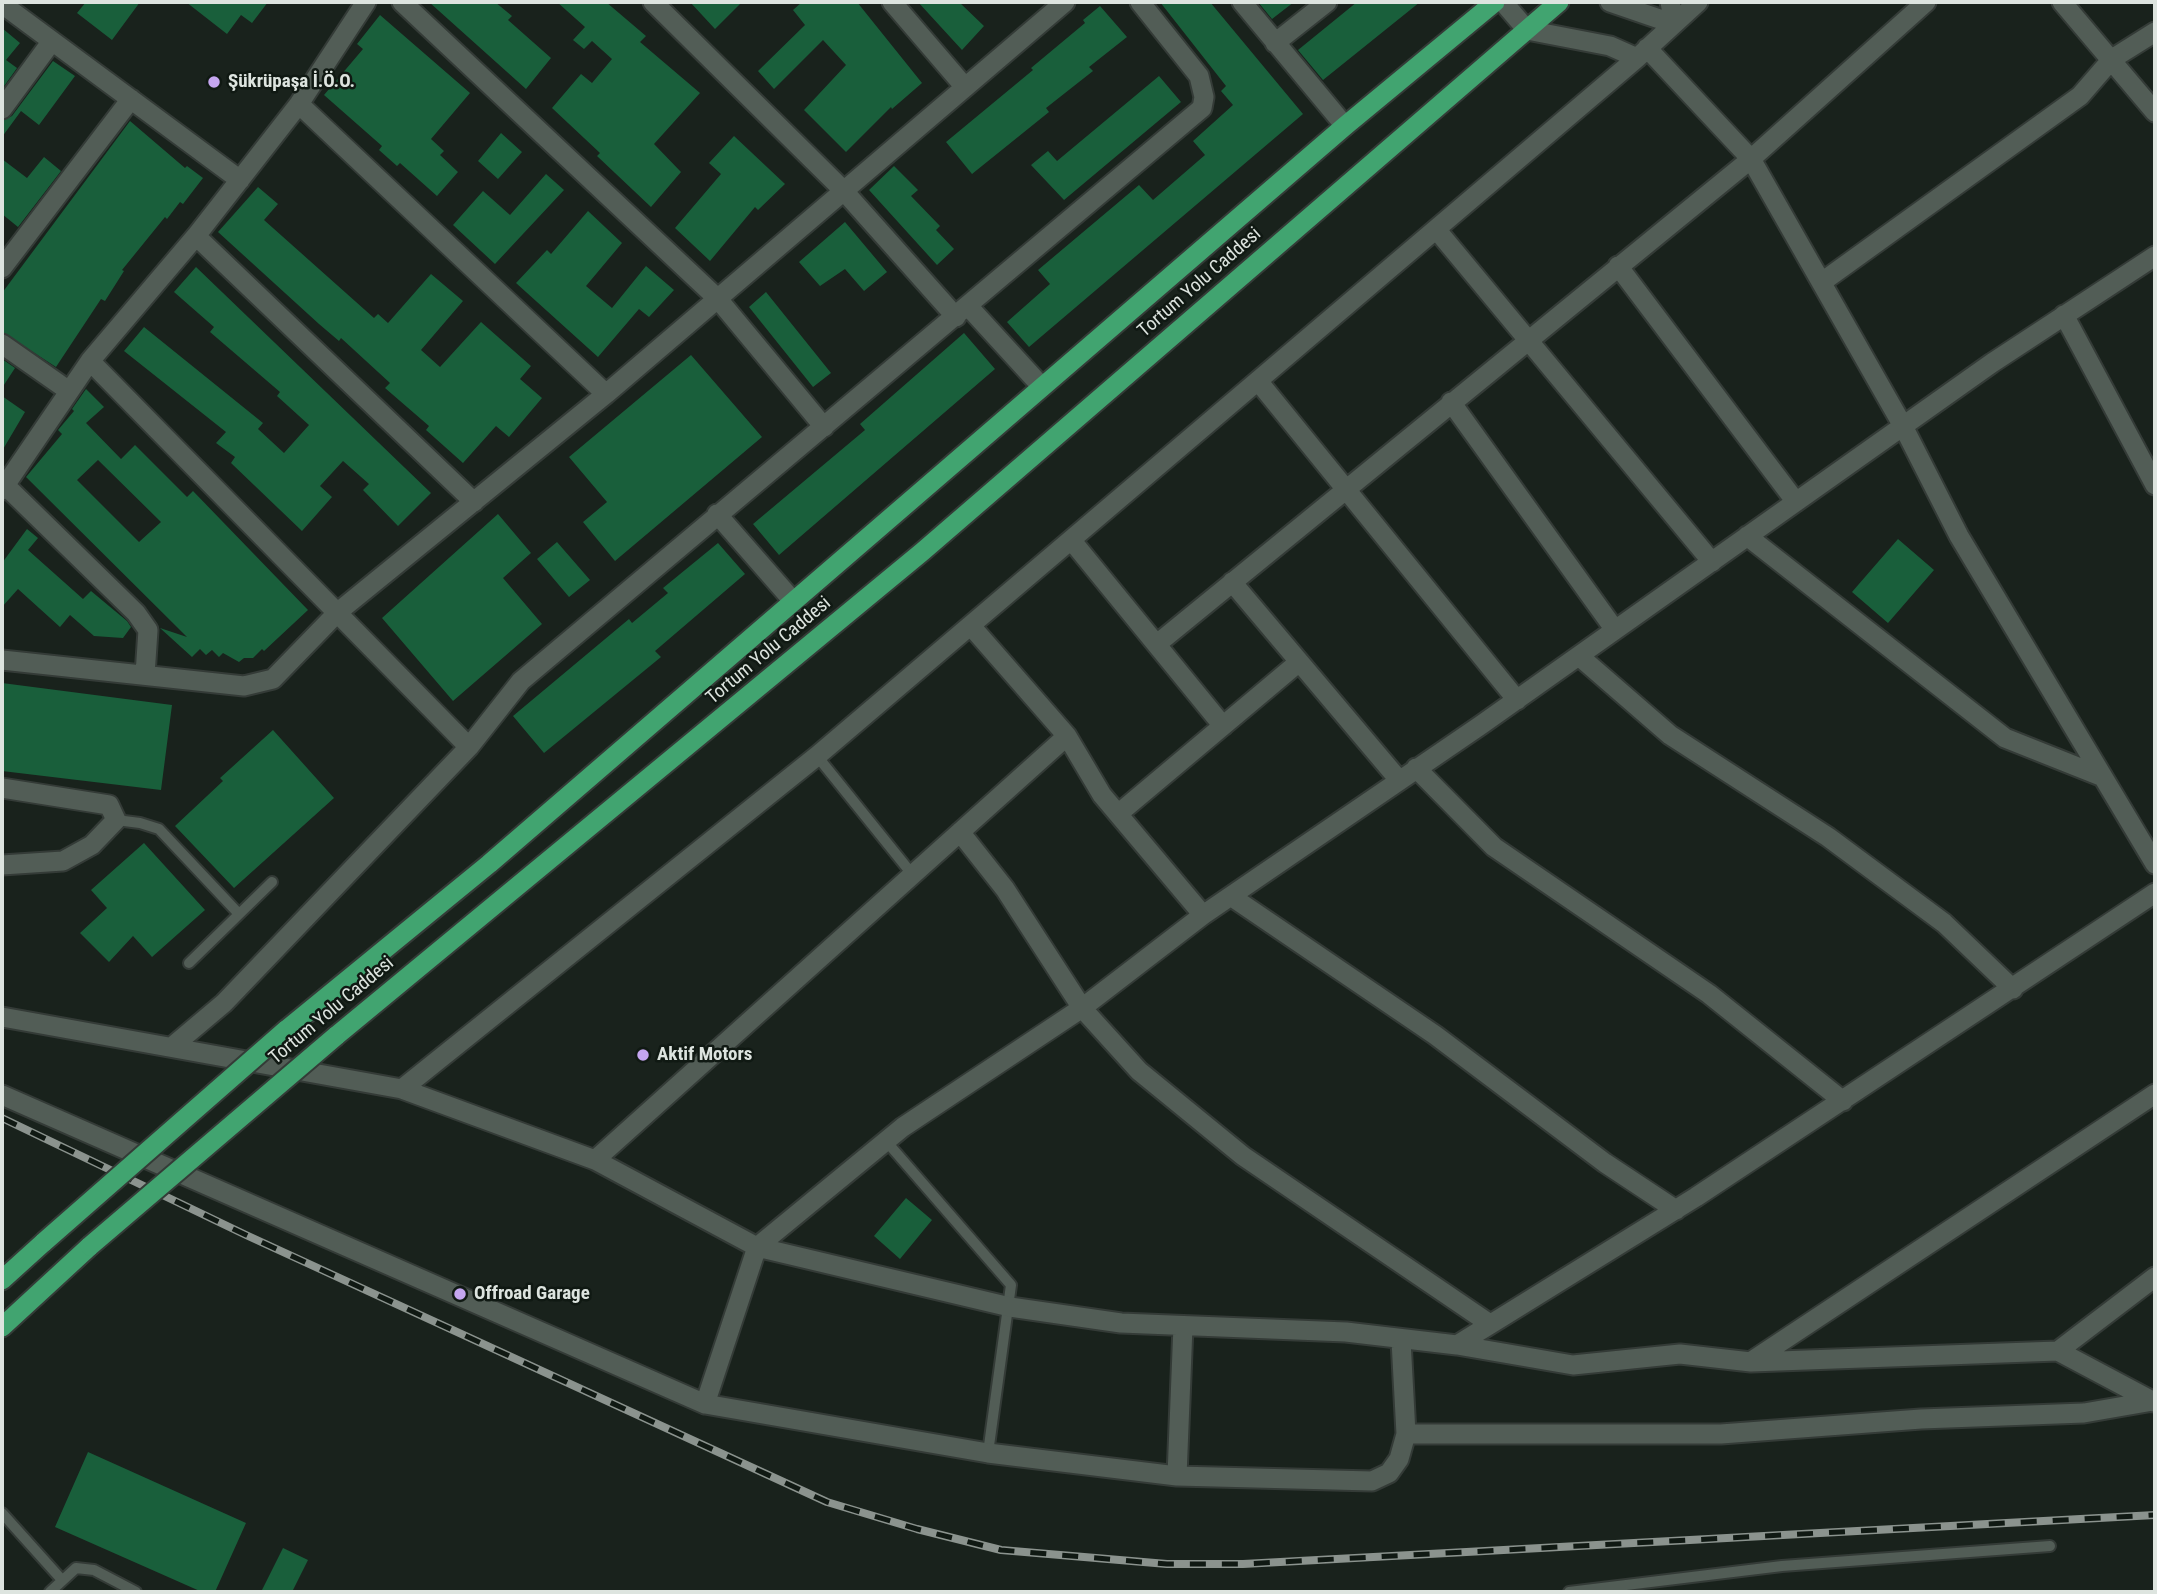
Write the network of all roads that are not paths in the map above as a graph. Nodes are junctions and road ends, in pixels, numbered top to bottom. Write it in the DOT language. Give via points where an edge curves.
graph roads {
  1 [pos="366,2"];
  2 [pos="402,2"];
  3 [pos="653,2"];
  4 [pos="891,2"];
  5 [pos="1065,2"];
  6 [pos="1140,2"];
  7 [pos="1242,2"];
  8 [pos="1326,2"];
  9 [pos="1495,2"];
  10 [pos="1503,2"];
  11 [pos="1559,2"];
  12 [pos="1610,2"];
  13 [pos="1670,2"];
  14 [pos="1698,2"];
  15 [pos="1926,2"];
  16 [pos="2062,2"];
  17 [pos="2,4"];
  18 [pos="1674,24"];
  19 [pos="1527,30"];
  20 [pos="2155,32"];
  21 [pos="52,41"];
  22 [pos="1275,43"];
  23 [pos="1642,53"];
  24 [pos="2112,59"];
  25 [pos="964,86"];
  26 [pos="131,99"];
  27 [pos="299,104"];
  28 [pos="2,109"];
  29 [pos="2155,112"];
  30 [pos="1345,126"];
  31 [pos="1751,159"];
  32 [pos="240,180"];
  33 [pos="843,190"];
  34 [pos="1436,229"];
  35 [pos="196,236"];
  36 [pos="2155,256"];
  37 [pos="1618,266"];
  38 [pos="2,268"];
  39 [pos="1822,282"];
  40 [pos="718,299"];
  41 [pos="962,312"];
  42 [pos="2064,315"];
  43 [pos="1528,340"];
  44 [pos="2,344"];
  45 [pos="90,361"];
  46 [pos="1258,381"];
  47 [pos="1042,387"];
  48 [pos="69,391"];
  49 [pos="606,394"];
  50 [pos="1451,402"];
  51 [pos="1903,426"];
  52 [pos="824,427"];
  53 [pos="2155,485"];
  54 [pos="3,487"];
  55 [pos="1347,487"];
  56 [pos="474,502"];
  57 [pos="1796,502"];
  58 [pos="717,514"];
  59 [pos="1747,536"];
  60 [pos="1072,541"];
  61 [pos="1712,562"];
  62 [pos="1232,582"];
  63 [pos="793,601"];
  64 [pos="338,612"];
  65 [pos="971,626"];
  66 [pos="1615,630"];
  67 [pos="1157,644"];
  68 [pos="1579,656"];
  69 [pos="2,660"];
  70 [pos="1299,662"];
  71 [pos="145,675"];
  72 [pos="1517,700"];
  73 [pos="1223,726"];
  74 [pos="1067,736"];
  75 [pos="470,747"];
  76 [pos="817,756"];
  77 [pos="1416,768"];
  78 [pos="2103,777"];
  79 [pos="1399,780"];
  80 [pos="2,788"];
  81 [pos="1118,814"];
  82 [pos="116,820"];
  83 [pos="960,832"];
  84 [pos="2155,864"];
  85 [pos="2,865"];
  86 [pos="912,874"];
  87 [pos="272,882"];
  88 [pos="2155,893"];
  89 [pos="1232,897"];
  90 [pos="239,914"];
  91 [pos="1203,915"];
  92 [pos="189,963"];
  93 [pos="2013,989"];
  94 [pos="1082,1008"];
  95 [pos="2,1017"];
  96 [pos="173,1046"];
  97 [pos="402,1089"];
  98 [pos="2155,1094"];
  99 [pos="2,1095"];
  100 [pos="1843,1101"];
  101 [pos="886,1141"];
  102 [pos="595,1160"];
  103 [pos="1676,1210"];
  104 [pos="757,1247"];
  105 [pos="2155,1277"];
  106 [pos="2,1279"];
  107 [pos="1010,1307"];
  108 [pos="1490,1324"];
  109 [pos="1182,1326"];
  110 [pos="2,1327"];
  111 [pos="1401,1340"];
  112 [pos="1457,1345"];
  113 [pos="2058,1351"];
  114 [pos="1751,1362"];
  115 [pos="2154,1396"];
  116 [pos="705,1404"];
  117 [pos="1406,1434"];
  118 [pos="988,1453"];
  119 [pos="1177,1476"];
  120 [pos="2,1513"];
  121 [pos="2050,1546"];
  122 [pos="62,1580"];
  123 [pos="51,1592"];
  124 [pos="136,1592"];
  125 [pos="1569,1592"];
  1 -- 27 [label="street"];
  2 -- 40 [label="street"];
  3 -- 33 [label="street"];
  4 -- 25 [label="street"];
  5 -- 25 [label="street"];
  6 -- 41 [label="street" via="1199,76 1202,108"];
  7 -- 22 [label="street"];
  8 -- 22 [label="street"];
  9 -- 30 [label="highway, Tortum Yolu Caddesi"];
  10 -- 19 [label="street"];
  11 -- 19 [label="highway, Tortum Yolu Caddesi"];
  12 -- 18 [label="street"];
  13 -- 18 [label="street"];
  14 -- 18 [label="street"];
  15 -- 31 [label="street"];
  16 -- 24 [label="street"];
  17 -- 21 [label="street"];
  18 -- 23 [label="street"];
  19 -- 23 [label="street"];
  19 -- 110 [label="highway, Tortum Yolu Caddesi, bridge" via="922,552 336,1036"];
  20 -- 24 [label="street"];
  21 -- 26 [label="street"];
  21 -- 28 [label="street"];
  22 -- 30 [label="street"];
  23 -- 31 [label="street"];
  23 -- 34 [label="street"];
  24 -- 29 [label="street"];
  24 -- 39 [label="street" via="2080,96"];
  25 -- 33 [label="street"];
  26 -- 32 [label="street"];
  26 -- 38 [label="street"];
  27 -- 32 [label="street"];
  27 -- 49 [label="street"];
  30 -- 47 [label="highway, Tortum Yolu Caddesi"];
  31 -- 37 [label="street"];
  31 -- 39 [label="street"];
  32 -- 35 [label="street"];
  33 -- 40 [label="street"];
  33 -- 41 [label="street"];
  34 -- 43 [label="street"];
  34 -- 46 [label="street"];
  35 -- 45 [label="street"];
  35 -- 56 [label="street"];
  36 -- 42 [label="street"];
  37 -- 43 [label="street"];
  37 -- 57 [label="street"];
  39 -- 51 [label="street"];
  40 -- 49 [label="street"];
  40 -- 52 [label="street"];
  41 -- 47 [label="street"];
  41 -- 52 [label="street"];
  42 -- 51 [label="street"];
  42 -- 53 [label="street"];
  43 -- 50 [label="street"];
  43 -- 61 [label="street"];
  44 -- 48 [label="street"];
  45 -- 48 [label="street"];
  45 -- 64 [label="street"];
  46 -- 55 [label="street"];
  46 -- 60 [label="street"];
  47 -- 63 [label="highway, Tortum Yolu Caddesi"];
  48 -- 54 [label="street"];
  49 -- 56 [label="street"];
  50 -- 55 [label="street"];
  50 -- 66 [label="street"];
  51 -- 57 [label="street"];
  51 -- 78 [label="street" via="1958,536"];
  52 -- 58 [label="street"];
  54 -- 71 [label="street" via="136,613 148,630"];
  55 -- 62 [label="street"];
  55 -- 72 [label="street"];
  56 -- 64 [label="street"];
  57 -- 59 [label="street"];
  58 -- 63 [label="street"];
  58 -- 75 [label="street" via="521,681"];
  59 -- 61 [label="street"];
  59 -- 78 [label="street" via="2005,738"];
  60 -- 65 [label="street"];
  60 -- 67 [label="street"];
  61 -- 66 [label="street"];
  62 -- 67 [label="street"];
  62 -- 70 [label="street"];
  63 -- 106 [label="highway, Tortum Yolu Caddesi, bridge" via="489,864 286,1030"];
  64 -- 71 [label="street" via="273,679 244,686"];
  64 -- 75 [label="street"];
  65 -- 74 [label="street"];
  65 -- 76 [label="street"];
  66 -- 68 [label="street"];
  67 -- 73 [label="street"];
  68 -- 72 [label="street"];
  68 -- 93 [label="street" via="1670,735 1828,836 1944,923"];
  69 -- 71 [label="street"];
  70 -- 73 [label="street"];
  70 -- 79 [label="street"];
  72 -- 77 [label="street"];
  73 -- 81 [label="street"];
  74 -- 81 [label="street"];
  74 -- 83 [label="street"];
  75 -- 96 [label="street" via="224,1003"];
  76 -- 86 [label="lane"];
  76 -- 97 [label="street"];
  77 -- 79 [label="street"];
  77 -- 100 [label="street" via="1494,847 1709,994"];
  78 -- 84 [label="street"];
  79 -- 89 [label="street"];
  80 -- 82 [label="street" via="108,805"];
  81 -- 91 [label="street"];
  82 -- 85 [label="street" via="92,845 63,861"];
  82 -- 90 [label="lane" via="159,829"];
  83 -- 86 [label="street"];
  83 -- 94 [label="street" via="1005,889"];
  86 -- 102 [label="street"];
  87 -- 90 [label="lane"];
  88 -- 93 [label="street"];
  89 -- 91 [label="street"];
  89 -- 103 [label="street" via="1435,1035 1605,1163"];
  90 -- 92 [label="lane"];
  91 -- 94 [label="street"];
  93 -- 100 [label="street"];
  94 -- 101 [label="street"];
  94 -- 108 [label="street" via="1139,1071 1242,1156"];
  95 -- 96 [label="street"];
  96 -- 97 [label="street"];
  97 -- 102 [label="street"];
  98 -- 114 [label="street"];
  99 -- 116 [label="street"];
  100 -- 103 [label="street"];
  101 -- 104 [label="street"];
  101 -- 107 [label="lane" via="1011,1284"];
  102 -- 104 [label="street"];
  103 -- 108 [label="street"];
  104 -- 107 [label="street"];
  104 -- 116 [label="street"];
  105 -- 113 [label="street"];
  107 -- 109 [label="street" via="1121,1323"];
  107 -- 118 [label="lane"];
  108 -- 112 [label="street"];
  109 -- 111 [label="street" via="1346,1332"];
  109 -- 119 [label="street"];
  111 -- 112 [label="street"];
  111 -- 117 [label="street"];
  112 -- 114 [label="street" via="1573,1365 1680,1354"];
  113 -- 114 [label="street"];
  113 -- 115 [label="street" via="2124,1386"];
  115 -- 117 [label="street" via="2084,1413 1721,1434"];
  116 -- 118 [label="street"];
  117 -- 119 [label="street" via="1399,1459 1389,1473 1372,1481"];
  118 -- 119 [label="street"];
  120 -- 122 [label="lane"];
  121 -- 125 [label="lane" via="1782,1566"];
  122 -- 123 [label="lane"];
  122 -- 124 [label="lane" via="76,1568 94,1570"];
}
